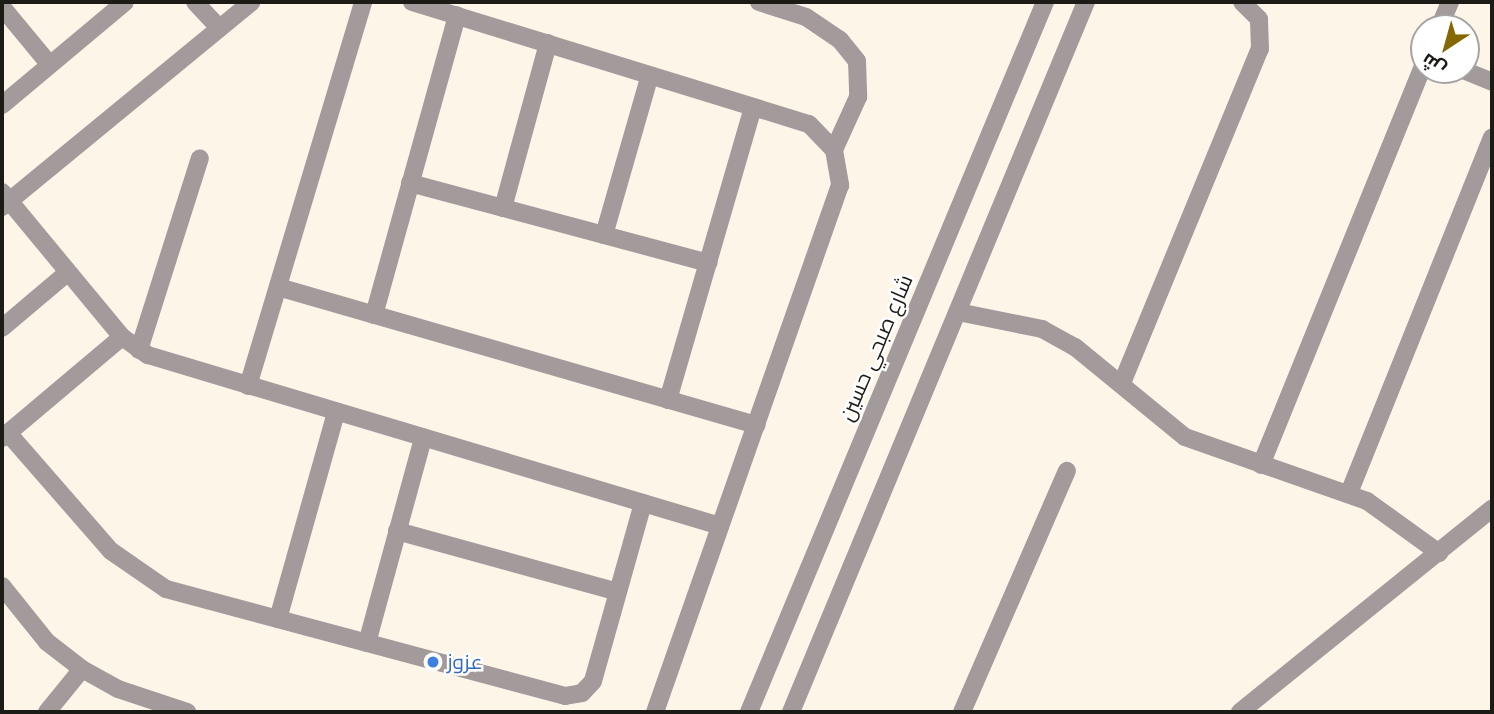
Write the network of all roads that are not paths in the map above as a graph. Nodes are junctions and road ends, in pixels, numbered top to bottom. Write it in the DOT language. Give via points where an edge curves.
graph roads {
  1 [pos="125,2"];
  2 [pos="195,2"];
  3 [pos="252,2"];
  4 [pos="363,2"];
  5 [pos="412,2"];
  6 [pos="759,2"];
  7 [pos="1045,2"];
  8 [pos="1086,2"];
  9 [pos="1242,2"];
  10 [pos="2,7"];
  11 [pos="457,15"];
  12 [pos="219,29"];
  13 [pos="548,43"];
  14 [pos="50,65"];
  15 [pos="650,75"];
  16 [pos="1416,84"];
  17 [pos="2,105"];
  18 [pos="753,107"];
  19 [pos="1492,138"];
  20 [pos="834,150"];
  21 [pos="200,158"];
  22 [pos="410,183"];
  23 [pos="4,200"];
  24 [pos="503,208"];
  25 [pos="604,235"];
  26 [pos="708,263"];
  27 [pos="67,273"];
  28 [pos="278,287"];
  29 [pos="958,312"];
  30 [pos="374,315"];
  31 [pos="2,328"];
  32 [pos="122,337"];
  33 [pos="139,350"];
  34 [pos="1122,383"];
  35 [pos="248,386"];
  36 [pos="668,400"];
  37 [pos="337,412"];
  38 [pos="756,425"];
  39 [pos="5,436"];
  40 [pos="423,438"];
  41 [pos="1261,465"];
  42 [pos="1067,471"];
  43 [pos="1349,493"];
  44 [pos="643,503"];
  45 [pos="1492,509"];
  46 [pos="720,526"];
  47 [pos="397,531"];
  48 [pos="1439,553"];
  49 [pos="2,586"];
  50 [pos="618,592"];
  51 [pos="278,619"];
  52 [pos="367,643"];
  53 [pos="82,669"];
  54 [pos="47,712"];
  55 [pos="187,712"];
  56 [pos="655,712"];
  57 [pos="749,712"];
  58 [pos="791,712"];
  59 [pos="962,712"];
  60 [pos="1240,712"];
  1 -- 14 [label="street"];
  2 -- 12 [label="street"];
  3 -- 12 [label="street"];
  4 -- 28 [label="street"];
  5 -- 11 [label="street"];
  6 -- 20 [label="street" via="806,17 839,40 857,61 858,97"];
  7 -- 57 [label="street, شارع صبحي حسين"];
  8 -- 29 [label="street"];
  9 -- 34 [label="street" via="1259,19 1260,49"];
  10 -- 14 [label="street"];
  11 -- 13 [label="street"];
  11 -- 22 [label="street"];
  12 -- 23 [label="street"];
  13 -- 15 [label="street"];
  13 -- 24 [label="street"];
  14 -- 17 [label="street"];
  15 -- 18 [label="street"];
  15 -- 25 [label="street"];
  16 -- 41 [label="street"];
  18 -- 20 [label="street" via="809,124"];
  18 -- 26 [label="street"];
  19 -- 43 [label="street"];
  20 -- 38 [label="street" via="839,185"];
  21 -- 33 [label="street"];
  22 -- 24 [label="street"];
  22 -- 30 [label="street"];
  23 -- 27 [label="street"];
  24 -- 25 [label="street"];
  25 -- 26 [label="street"];
  26 -- 36 [label="street"];
  27 -- 31 [label="street"];
  27 -- 32 [label="street"];
  28 -- 30 [label="street"];
  28 -- 35 [label="street"];
  29 -- 34 [label="street" via="1042,328"];
  29 -- 58 [label="street"];
  30 -- 36 [label="street"];
  32 -- 33 [label="street"];
  32 -- 39 [label="street"];
  33 -- 35 [label="street"];
  34 -- 41 [label="street" via="1185,437"];
  35 -- 37 [label="street"];
  36 -- 38 [label="street"];
  37 -- 40 [label="street"];
  37 -- 51 [label="street"];
  38 -- 46 [label="street"];
  39 -- 51 [label="street" via="136,573 166,589"];
  40 -- 44 [label="street"];
  40 -- 47 [label="street"];
  41 -- 43 [label="street"];
  42 -- 59 [label="street"];
  43 -- 48 [label="street" via="1383,509"];
  44 -- 46 [label="street"];
  44 -- 50 [label="street"];
  45 -- 48 [label="street"];
  46 -- 56 [label="street"];
  47 -- 50 [label="street"];
  47 -- 52 [label="street"];
  48 -- 60 [label="street"];
  49 -- 53 [label="street" via="47,642"];
  50 -- 52 [label="street" via="593,681 574,696"];
  51 -- 52 [label="street"];
  53 -- 54 [label="street"];
  53 -- 55 [label="street" via="118,688"];
}
